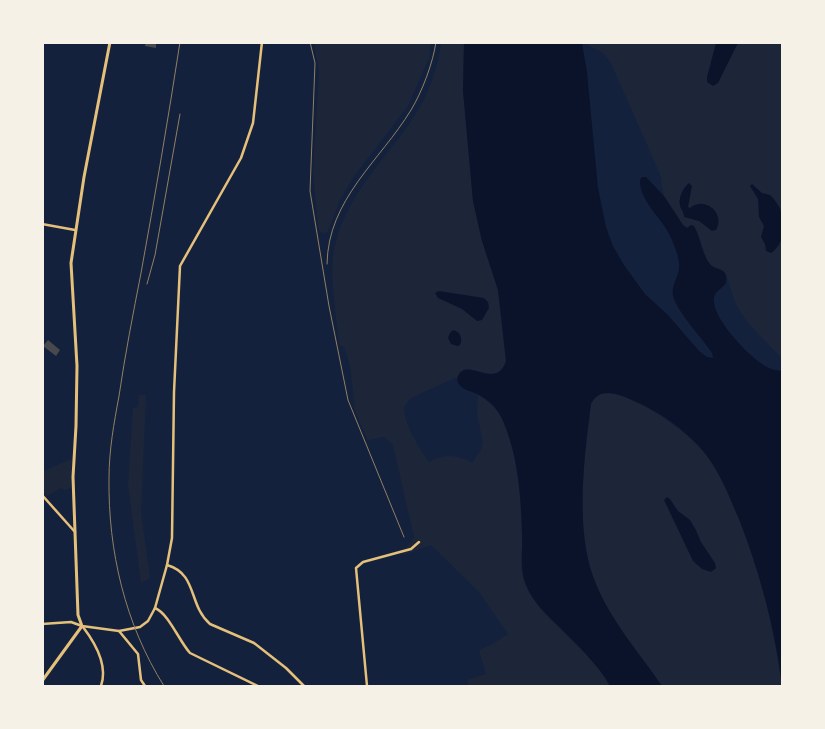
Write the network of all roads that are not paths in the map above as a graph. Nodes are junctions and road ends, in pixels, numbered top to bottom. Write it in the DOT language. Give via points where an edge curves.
graph roads {
  1 [pos="110,42"];
  2 [pos="262,42"];
  3 [pos="42,224"];
  4 [pos="75,230"];
  5 [pos="42,495"];
  6 [pos="74,532"];
  7 [pos="419,542"];
  8 [pos="167,565"];
  9 [pos="155,608"];
  10 [pos="42,624"];
  11 [pos="82,626"];
  12 [pos="119,631"];
  13 [pos="42,681"];
  14 [pos="101,686"];
  15 [pos="145,686"];
  16 [pos="258,686"];
  17 [pos="304,686"];
  18 [pos="367,686"];
  1 -- 4 [label="street"];
  2 -- 8 [label="street" via="253,123 241,158 180,266 172,538"];
  3 -- 4 [label="street"];
  4 -- 6 [label="street" via="71,262 77,366"];
  5 -- 6 [label="street"];
  6 -- 11 [label="street" via="78,615"];
  7 -- 18 [label="street" via="402,553 358,565"];
  8 -- 9 [label="street"];
  8 -- 17 [label="street" via="183,573 196,605 210,624 254,643"];
  9 -- 12 [label="street" via="148,621 140,627"];
  9 -- 16 [label="street" via="160,610 190,653"];
  10 -- 11 [label="street" via="71,622"];
  11 -- 12 [label="street"];
  11 -- 13 [label="street"];
  11 -- 14 [label="street" via="101,659 104,678"];
  12 -- 15 [label="street" via="138,654 141,680"];
}
